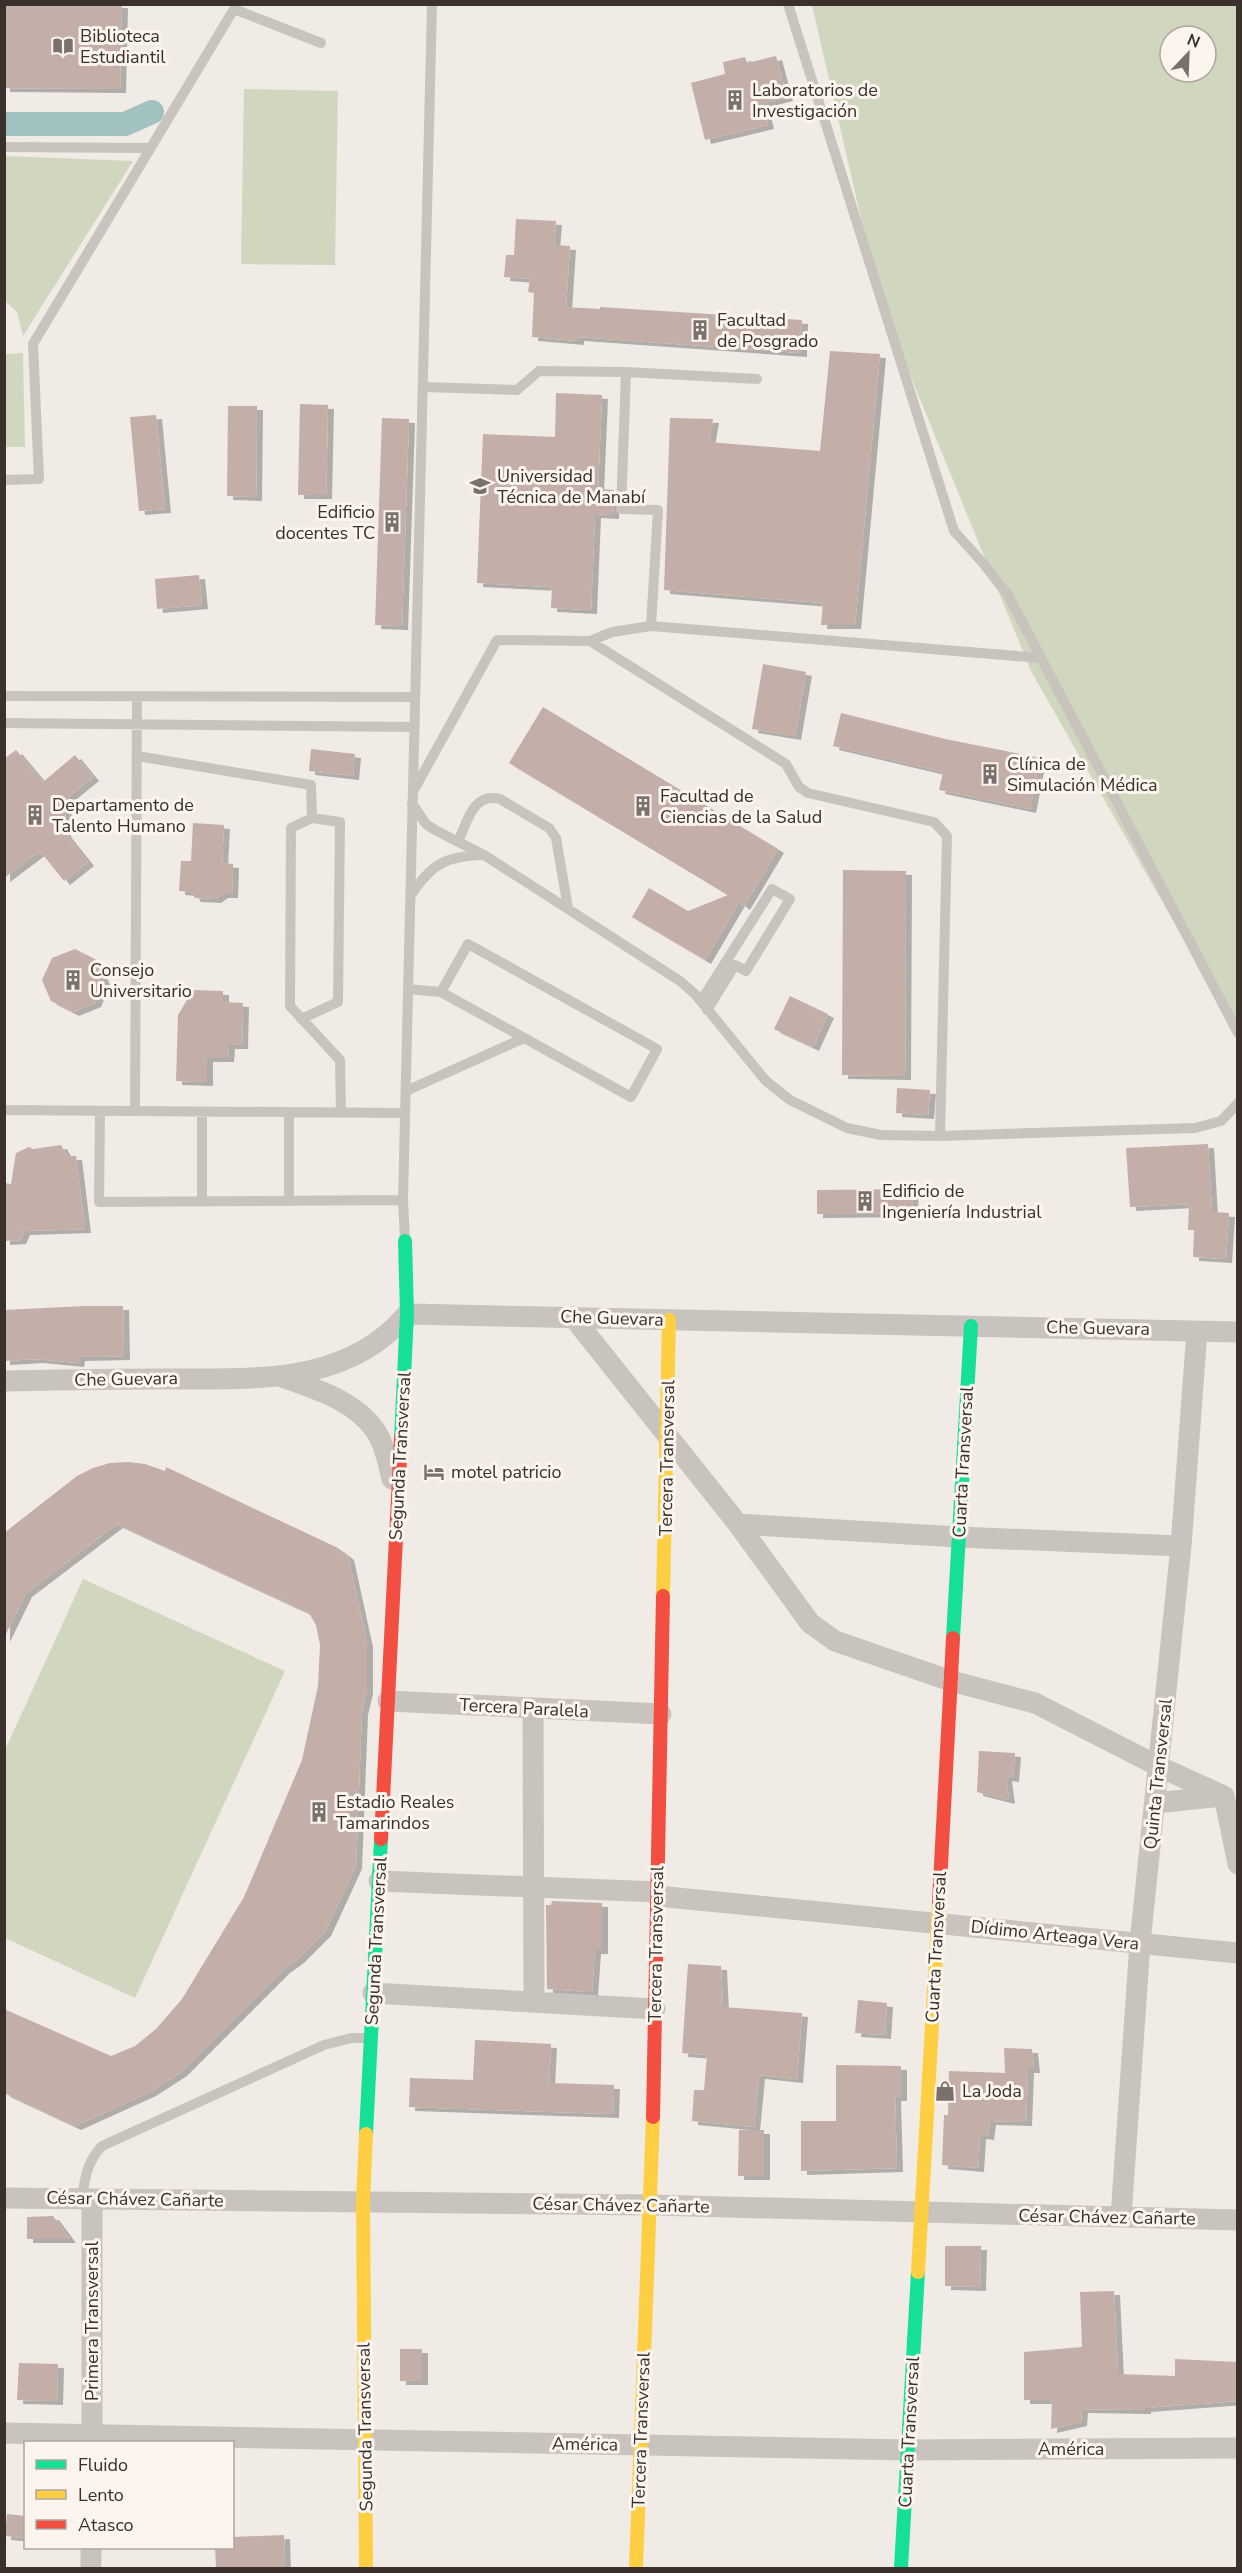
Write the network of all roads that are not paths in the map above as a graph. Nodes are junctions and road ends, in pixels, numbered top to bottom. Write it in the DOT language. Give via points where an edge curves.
graph roads {
  1 [pos="432,4"];
  2 [pos="788,4"];
  3 [pos="321,43"];
  4 [pos="4,147"];
  5 [pos="150,148"];
  6 [pos="626,372"];
  7 [pos="757,378"];
  8 [pos="423,387"];
  9 [pos="4,480"];
  10 [pos="651,626"];
  11 [pos="590,641"];
  12 [pos="1041,658"];
  13 [pos="4,696"];
  14 [pos="137,697"];
  15 [pos="415,698"];
  16 [pos="4,723"];
  17 [pos="137,724"];
  18 [pos="414,728"];
  19 [pos="137,756"];
  20 [pos="412,797"];
  21 [pos="312,818"];
  22 [pos="458,842"];
  23 [pos="484,855"];
  24 [pos="411,895"];
  25 [pos="568,908"];
  26 [pos="408,989"];
  27 [pos="441,992"];
  28 [pos="704,1006"];
  29 [pos="301,1019"];
  30 [pos="1238,1033"];
  31 [pos="524,1038"];
  32 [pos="406,1090"];
  33 [pos="1238,1103"];
  34 [pos="4,1110"];
  35 [pos="100,1111"];
  36 [pos="135,1111"];
  37 [pos="202,1112"];
  38 [pos="289,1113"];
  39 [pos="341,1113"];
  40 [pos="405,1113"];
  41 [pos="940,1136"];
  42 [pos="403,1200"];
  43 [pos="289,1201"];
  44 [pos="202,1202"];
  45 [pos="405,1240"];
  46 [pos="407,1314"];
  47 [pos="573,1317"];
  48 [pos="669,1320"];
  49 [pos="971,1326"];
  50 [pos="1197,1331"];
  51 [pos="1238,1332"];
  52 [pos="282,1377"];
  53 [pos="4,1381"];
  54 [pos="667,1433"];
  55 [pos="397,1496"];
  56 [pos="738,1524"];
  57 [pos="959,1537"];
  58 [pos="1181,1546"];
  59 [pos="951,1681"];
  60 [pos="388,1701"];
  61 [pos="533,1709"];
  62 [pos="661,1714"];
  63 [pos="1160,1767"];
  64 [pos="1231,1795"];
  65 [pos="1155,1803"];
  66 [pos="1238,1864"];
  67 [pos="379,1881"];
  68 [pos="535,1887"];
  69 [pos="658,1894"];
  70 [pos="937,1924"];
  71 [pos="1140,1943"];
  72 [pos="1238,1953"];
  73 [pos="373,1993"];
  74 [pos="534,2001"];
  75 [pos="655,2009"];
  76 [pos="371,2038"];
  77 [pos="4,2198"];
  78 [pos="87,2199"];
  79 [pos="363,2202"];
  80 [pos="651,2205"];
  81 [pos="921,2212"];
  82 [pos="1121,2217"];
  83 [pos="1238,2220"];
  84 [pos="4,2433"];
  85 [pos="92,2438"];
  86 [pos="365,2440"];
  87 [pos="640,2445"];
  88 [pos="1238,2448"];
  89 [pos="908,2450"];
  90 [pos="92,2549"];
  91 [pos="91,2568"];
  92 [pos="366,2568"];
  93 [pos="636,2568"];
  94 [pos="901,2568"];
  1 -- 8 [label="lane"];
  2 -- 12 [label="lane" via="954,531 1008,595"];
  3 -- 5 [label="lane" via="234,9"];
  4 -- 5 [label="lane"];
  5 -- 9 [label="lane" via="33,344 39,479"];
  6 -- 7 [label="lane"];
  6 -- 8 [label="lane" via="539,371 518,390"];
  6 -- 10 [label="lane" via="621,509 658,510"];
  8 -- 15 [label="lane"];
  10 -- 11 [label="lane" via="612,632"];
  10 -- 12 [label="lane"];
  11 -- 20 [label="lane" via="497,640"];
  11 -- 41 [label="lane" via="786,764 808,793 934,822 947,836"];
  12 -- 30 [label="lane"];
  13 -- 14 [label="lane"];
  14 -- 15 [label="lane"];
  14 -- 17 [label="lane"];
  15 -- 18 [label="lane"];
  16 -- 17 [label="lane"];
  17 -- 18 [label="lane"];
  17 -- 19 [label="lane"];
  18 -- 20 [label="lane"];
  19 -- 21 [label="lane" via="311,785"];
  19 -- 36 [label="lane"];
  20 -- 22 [label="lane" via="426,824"];
  20 -- 24 [label="lane"];
  21 -- 29 [label="lane" via="291,828 290,1006"];
  21 -- 29 [label="lane" via="340,822 338,1002"];
  22 -- 23 [label="lane"];
  22 -- 25 [label="lane" via="476,804 492,796 549,828 560,848"];
  23 -- 24 [label="lane" via="442,862 422,878"];
  23 -- 25 [label="lane"];
  24 -- 26 [label="lane"];
  25 -- 28 [label="lane" via="680,981"];
  26 -- 27 [label="lane"];
  26 -- 32 [label="lane"];
  27 -- 31 [label="lane"];
  27 -- 31 [label="lane" via="468,944 657,1049 631,1097"];
  28 -- 28 [label="lane" via="772,890 790,899 746,971 735,965"];
  28 -- 41 [label="lane" via="766,1081 817,1115 847,1128 881,1135"];
  29 -- 39 [label="lane" via="340,1060"];
  31 -- 32 [label="lane"];
  32 -- 40 [label="lane"];
  33 -- 41 [label="lane" via="1221,1121 1195,1128"];
  34 -- 35 [label="lane"];
  35 -- 36 [label="lane"];
  35 -- 44 [label="lane" via="99,1202"];
  36 -- 37 [label="lane"];
  37 -- 38 [label="lane"];
  37 -- 44 [label="lane"];
  38 -- 39 [label="lane"];
  38 -- 43 [label="lane"];
  39 -- 40 [label="lane"];
  40 -- 42 [label="lane"];
  42 -- 43 [label="lane"];
  42 -- 45 [label="lane"];
  43 -- 44 [label="lane"];
  45 -- 46 [label="street"];
  46 -- 47 [label="street, Che Guevara"];
  46 -- 52 [label="street, Che Guevara" via="394,1330 357,1355 337,1364"];
  46 -- 55 [label="street, Segunda Transversal"];
  47 -- 48 [label="street, Che Guevara"];
  47 -- 54 [label="street"];
  48 -- 49 [label="street, Che Guevara"];
  48 -- 54 [label="street, Tercera Transversal"];
  49 -- 50 [label="street, Che Guevara"];
  49 -- 57 [label="street, Cuarta Transversal"];
  50 -- 51 [label="street, Che Guevara"];
  50 -- 58 [label="street, Quinta Transversal"];
  52 -- 53 [label="street, Che Guevara"];
  52 -- 55 [label="street" via="353,1408 375,1430 385,1450"];
  54 -- 56 [label="street"];
  54 -- 62 [label="street, Tercera Transversal"];
  55 -- 60 [label="street, Segunda Transversal"];
  56 -- 57 [label="street"];
  56 -- 59 [label="street" via="822,1634"];
  57 -- 58 [label="street"];
  57 -- 59 [label="street, Cuarta Transversal"];
  58 -- 63 [label="street, Quinta Transversal"];
  59 -- 63 [label="street" via="1035,1703"];
  59 -- 70 [label="street, Cuarta Transversal"];
  60 -- 61 [label="street, Tercera Paralela"];
  60 -- 67 [label="street, Segunda Transversal"];
  61 -- 62 [label="street, Tercera Paralela"];
  61 -- 68 [label="street"];
  62 -- 69 [label="street, Tercera Transversal"];
  63 -- 64 [label="street"];
  63 -- 65 [label="street, Quinta Transversal"];
  64 -- 65 [label="street"];
  64 -- 66 [label="street"];
  65 -- 71 [label="street, Quinta Transversal"];
  67 -- 68 [label="street, Dídimo Arteaga Vera"];
  67 -- 73 [label="street, Segunda Transversal"];
  68 -- 69 [label="street, Dídimo Arteaga Vera"];
  68 -- 74 [label="street"];
  69 -- 70 [label="street, Dídimo Arteaga Vera"];
  69 -- 75 [label="street, Tercera Transversal"];
  70 -- 71 [label="street, Dídimo Arteaga Vera"];
  70 -- 81 [label="street, Cuarta Transversal"];
  71 -- 72 [label="street, Dídimo Arteaga Vera"];
  71 -- 82 [label="street, Quinta Transversal"];
  73 -- 74 [label="street"];
  73 -- 76 [label="street, Segunda Transversal"];
  74 -- 75 [label="street"];
  75 -- 80 [label="street, Tercera Transversal"];
  76 -- 78 [label="lane" via="324,2045 102,2146 86,2171"];
  76 -- 79 [label="street, Segunda Transversal"];
  77 -- 78 [label="street, César Chávez Cañarte"];
  78 -- 79 [label="street, César Chávez Cañarte"];
  78 -- 85 [label="street, Primera Transversal"];
  79 -- 80 [label="street, César Chávez Cañarte"];
  79 -- 86 [label="street, Segunda Transversal"];
  80 -- 81 [label="street, César Chávez Cañarte"];
  80 -- 87 [label="street, Tercera Transversal"];
  81 -- 82 [label="street, César Chávez Cañarte"];
  81 -- 89 [label="street, Cuarta Transversal"];
  82 -- 83 [label="street, César Chávez Cañarte"];
  84 -- 85 [label="street, América"];
  85 -- 86 [label="street, América"];
  86 -- 87 [label="street, América"];
  86 -- 92 [label="street, Segunda Transversal"];
  87 -- 89 [label="street, América"];
  87 -- 93 [label="street, Tercera Transversal"];
  88 -- 89 [label="street, América"];
  89 -- 94 [label="street, Cuarta Transversal"];
  90 -- 91 [label="street"];
}
